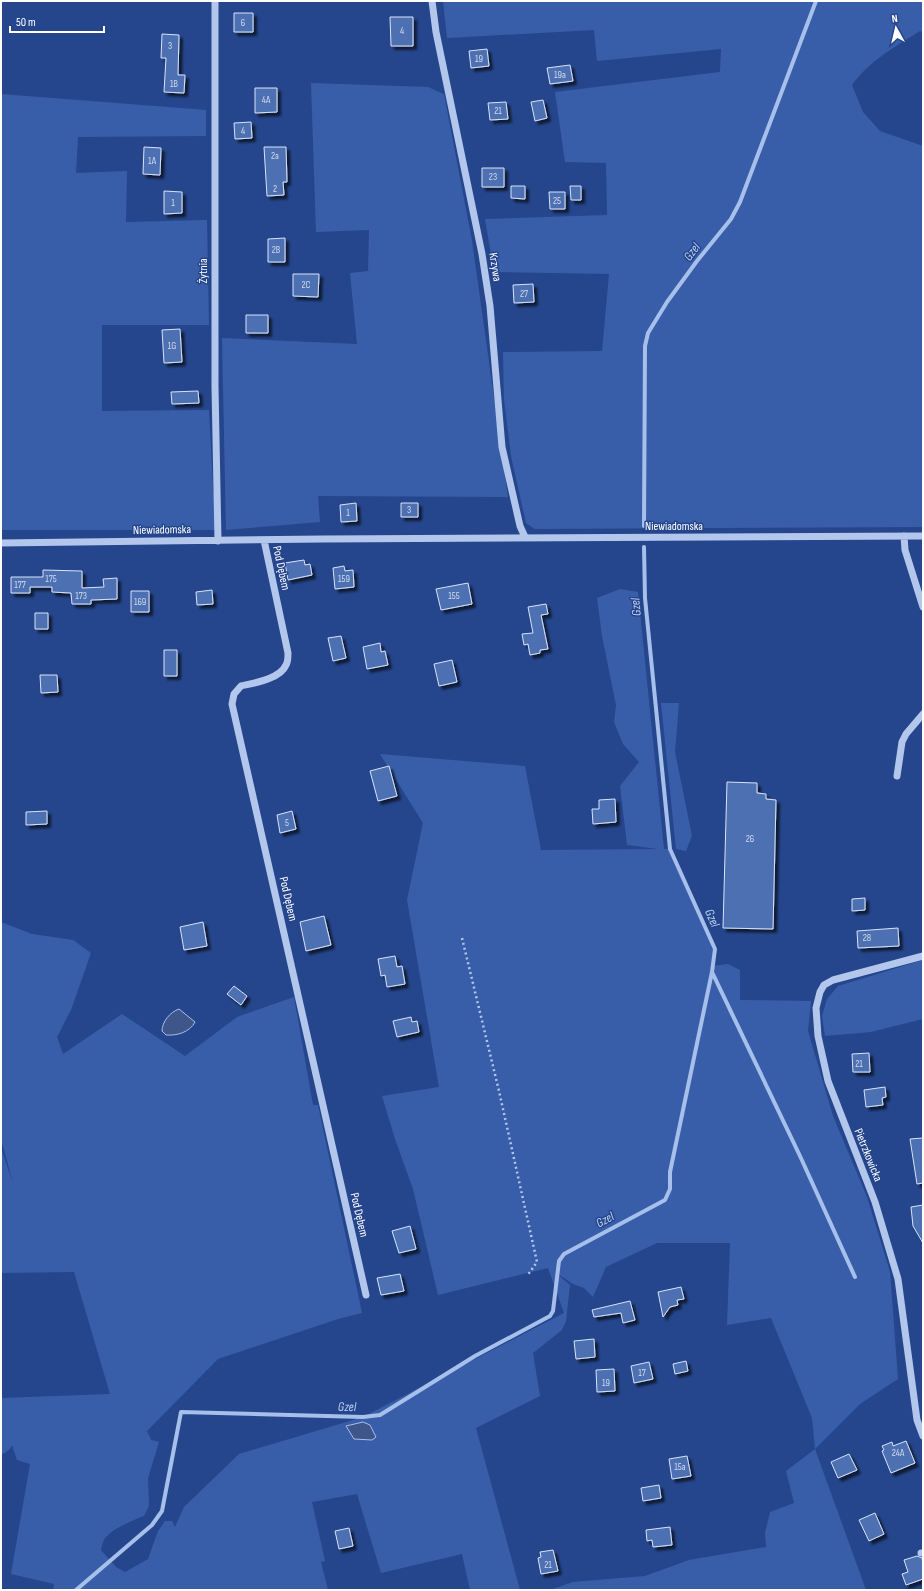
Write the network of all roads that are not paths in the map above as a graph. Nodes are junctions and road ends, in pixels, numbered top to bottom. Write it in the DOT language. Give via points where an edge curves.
graph roads {
  1 [pos="215,1"];
  2 [pos="432,1"];
  3 [pos="904,536"];
  4 [pos="923,536"];
  5 [pos="525,537"];
  6 [pos="264,540"];
  7 [pos="218,541"];
  8 [pos="1,543"];
  9 [pos="923,607"];
  10 [pos="923,714"];
  11 [pos="897,776"];
  12 [pos="923,956"];
  13 [pos="366,1295"];
  14 [pos="923,1436"];
  1 -- 7 [label="street, Żytnia" via="215,371"];
  2 -- 5 [label="street, Krzywa" via="436,32 482,254 490,306 502,447 512,495"];
  3 -- 4 [label="street, Niewiadomska"];
  3 -- 5 [label="street, Niewiadomska"];
  3 -- 9 [label="street" via="905,550"];
  5 -- 6 [label="street, Niewiadomska"];
  6 -- 7 [label="street, Niewiadomska"];
  6 -- 13 [label="street, Pod Dębem" via="288,653 287,665 280,673 241,686 234,694 232,704"];
  7 -- 8 [label="street, Niewiadomska"];
  10 -- 11 [label="street" via="902,742"];
  12 -- 14 [label="street, Pietrzkowicka" via="833,980 824,985 816,1008 818,1036 828,1081 875,1202 898,1279 917,1420"];
}
